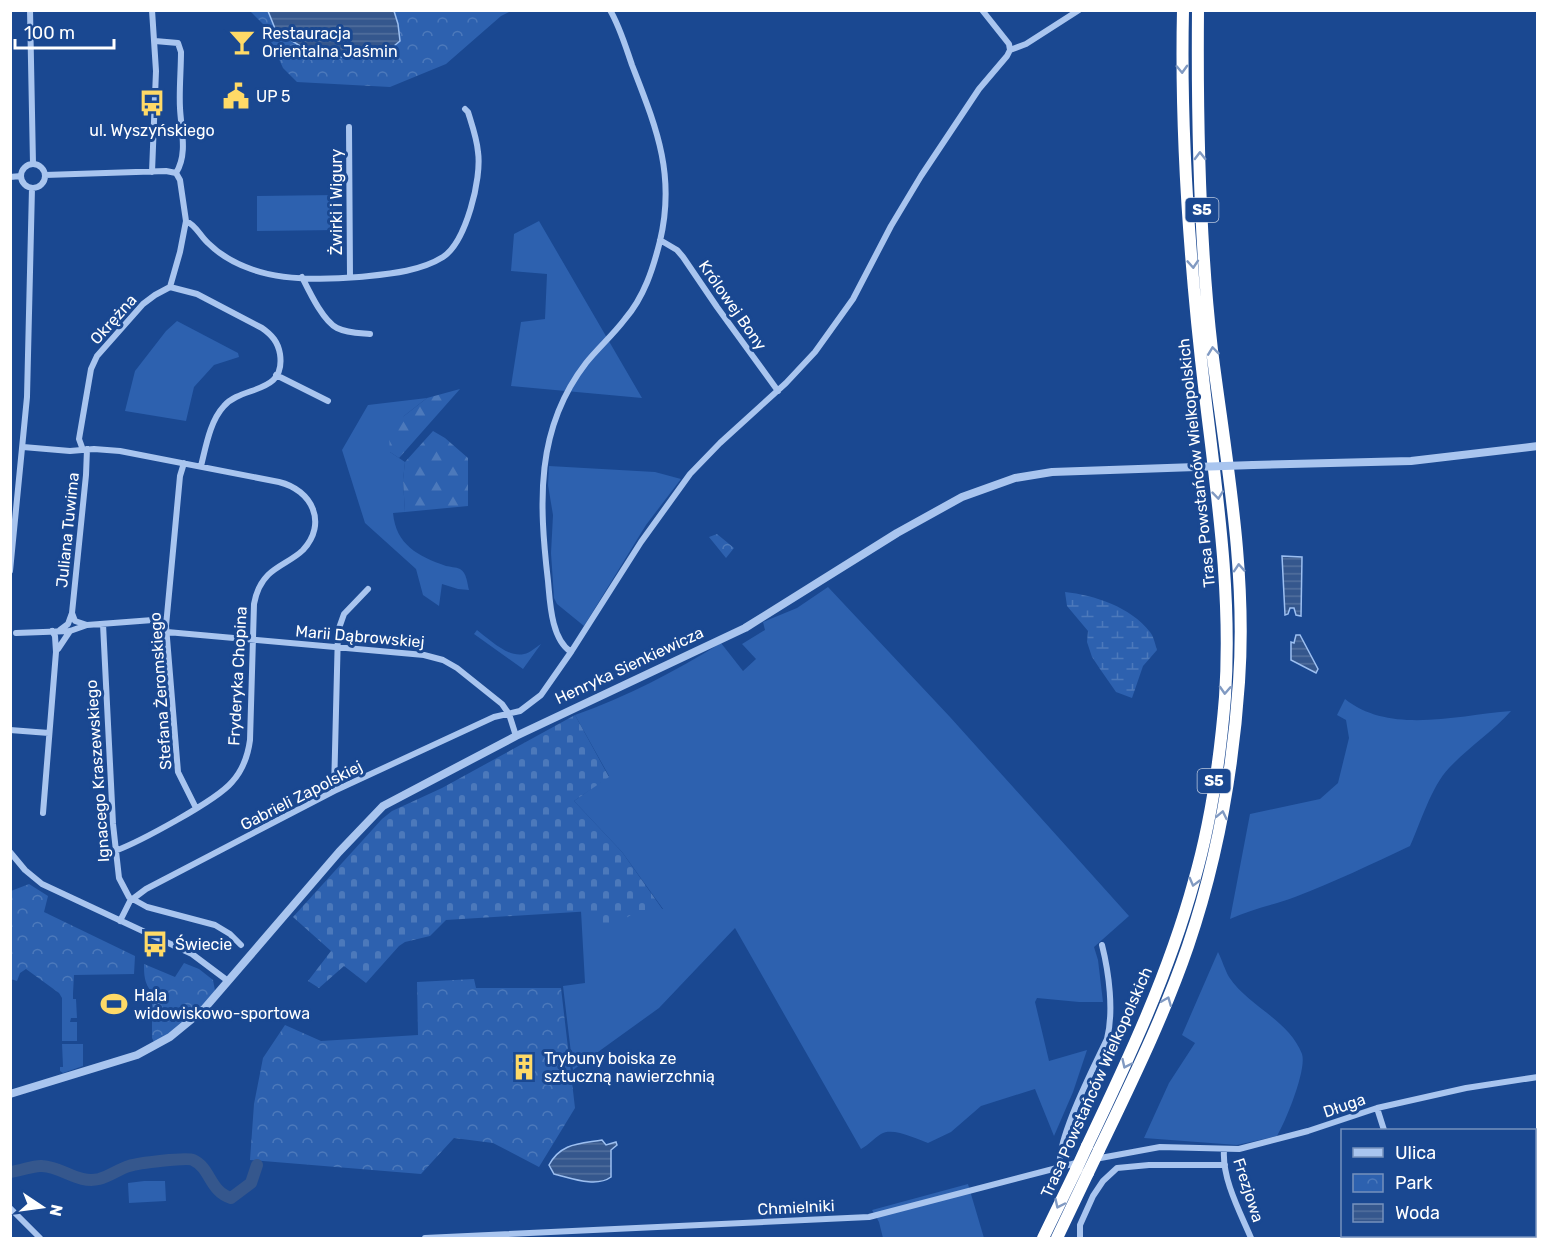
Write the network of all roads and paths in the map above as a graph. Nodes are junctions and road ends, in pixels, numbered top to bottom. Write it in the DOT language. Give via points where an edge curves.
graph roads {
  1 [pos="30,10"];
  2 [pos="152,10"];
  3 [pos="610,10"];
  4 [pos="982,10"];
  5 [pos="1079,10"];
  6 [pos="1183,10"];
  7 [pos="1198,10"];
  8 [pos="155,41"];
  9 [pos="1010,50"];
  10 [pos="465,110"];
  11 [pos="349,127"];
  12 [pos="33,164"];
  13 [pos="152,172"];
  14 [pos="176,173"];
  15 [pos="45,175"];
  16 [pos="21,176"];
  17 [pos="10,177"];
  18 [pos="32,188"];
  19 [pos="186,221"];
  20 [pos="660,240"];
  21 [pos="302,277"];
  22 [pos="350,278"];
  23 [pos="170,287"];
  24 [pos="370,334"];
  25 [pos="276,375"];
  26 [pos="778,391"];
  27 [pos="328,402"];
  28 [pos="1538,446"];
  29 [pos="23,447"];
  30 [pos="85,450"];
  31 [pos="184,463"];
  32 [pos="201,466"];
  33 [pos="10,572"];
  34 [pos="368,589"];
  35 [pos="72,613"];
  36 [pos="166,619"];
  37 [pos="103,624"];
  38 [pos="87,626"];
  39 [pos="60,630"];
  40 [pos="52,631"];
  41 [pos="70,631"];
  42 [pos="167,632"];
  43 [pos="16,633"];
  44 [pos="253,640"];
  45 [pos="337,648"];
  46 [pos="56,652"];
  47 [pos="571,652"];
  48 [pos="509,714"];
  49 [pos="10,730"];
  50 [pos="49,733"];
  51 [pos="516,736"];
  52 [pos="334,791"];
  53 [pos="196,808"];
  54 [pos="43,813"];
  55 [pos="115,851"];
  56 [pos="10,852"];
  57 [pos="133,899"];
  58 [pos="120,921"];
  59 [pos="241,945"];
  60 [pos="1102,945"];
  61 [pos="228,981"];
  62 [pos="1538,1077"];
  63 [pos="10,1094"];
  64 [pos="1377,1108"];
  65 [pos="1383,1129"];
  66 [pos="1160,1147"];
  67 [pos="1093,1148"];
  68 [pos="1224,1150"];
  69 [pos="1225,1165"];
  70 [pos="1060,1167"];
  71 [pos="1082,1171"];
  72 [pos="10,1208"];
  73 [pos="445,1238"];
  74 [pos="40,1239"];
  75 [pos="425,1239"];
  76 [pos="1043,1239"];
  77 [pos="1057,1239"];
  78 [pos="1080,1239"];
  79 [pos="1251,1239"];
  1 -- 12 [label="street"];
  2 -- 8 [label="street"];
  3 -- 20 [label="street" via="661,145 666,198"];
  4 -- 9 [label="street"];
  5 -- 9 [label="street"];
  6 -- 67 [label="highway, Trasa Powstańców Wielkopolskich / S5, one-way" via="1186,184 1197,322 1223,539 1225,698 1211,804 1195,879 1154,998"];
  67 -- 7 [label="highway, Trasa Powstańców Wielkopolskich / S5, one-way" via="1155,1032 1192,934 1225,801 1238,700 1239,580 1207,299 1201,202"];
  8 -- 13 [label="street"];
  8 -- 14 [label="street" via="178,43 181,52 183,136"];
  9 -- 26 [label="street, Gabrieli Zapolskiej" via="905,202 853,299 815,352"];
  10 -- 22 [label="street, Żwirki i Wigury" via="479,162 469,213 455,245 441,258 425,265"];
  11 -- 22 [label="street, Żwirki i Wigury"];
  12 -- 15 [label="street" via="40,166"];
  12 -- 16 [label="street" via="26,166"];
  13 -- 14 [label="street"];
  13 -- 15 [label="street"];
  14 -- 19 [label="street"];
  15 -- 18 [label="street" via="40,185"];
  16 -- 17 [label="street"];
  16 -- 18 [label="street"];
  18 -- 29 [label="street"];
  19 -- 21 [label="street, Żwirki i Wigury" via="230,260 264,273"];
  19 -- 23 [label="street"];
  20 -- 26 [label="street, Królowej Bony" via="684,256"];
  20 -- 47 [label="street" via="651,273 634,308 585,363 570,387 545,456 541,502 550,604 559,637"];
  21 -- 22 [label="street, Żwirki i Wigury"];
  21 -- 24 [label="street" via="336,328"];
  23 -- 25 [label="street" via="198,294 268,332 280,350"];
  23 -- 30 [label="street, Okrężna" via="149,299 91,369 79,439"];
  25 -- 27 [label="street"];
  25 -- 32 [label="street" via="265,386 231,399 218,412"];
  26 -- 47 [label="street, Gabrieli Zapolskiej" via="690,474"];
  28 -- 51 [label="street, Henryka Sienkiewicza, bridge" via="1420,460 1109,468 1015,478 980,489 930,514 745,628"];
  29 -- 30 [label="street, Fryderyka Chopina"];
  29 -- 33 [label="street"];
  30 -- 31 [label="street, Fryderyka Chopina" via="120,451"];
  30 -- 35 [label="street, Juliana Tuwima"];
  31 -- 32 [label="street, Fryderyka Chopina"];
  31 -- 36 [label="street, Stefana Żeromskiego"];
  32 -- 44 [label="street, Fryderyka Chopina" via="292,486 307,497 313,508 314,529 307,545 269,574 256,593"];
  34 -- 45 [label="street" via="344,614"];
  35 -- 38 [label="street, Juliana Tuwima" via="75,621"];
  35 -- 39 [label="street, Juliana Tuwima" via="68,624"];
  36 -- 37 [label="street"];
  36 -- 42 [label="street, Stefana Żeromskiego"];
  37 -- 38 [label="street"];
  37 -- 55 [label="street, Ignacego Kraszewskiego"];
  38 -- 41 [label="street"];
  39 -- 40 [label="street"];
  39 -- 41 [label="street"];
  40 -- 43 [label="street"];
  40 -- 46 [label="street"];
  41 -- 46 [label="street"];
  42 -- 44 [label="street, Marii Dąbrowskiej"];
  42 -- 53 [label="street, Stefana Żeromskiego" via="178,772"];
  44 -- 45 [label="street, Marii Dąbrowskiej"];
  44 -- 53 [label="street, Fryderyka Chopina" via="251,730 245,761 225,790"];
  45 -- 48 [label="street, Marii Dąbrowskiej" via="443,660 463,672"];
  45 -- 52 [label="street"];
  46 -- 50 [label="street"];
  47 -- 48 [label="street, Gabrieli Zapolskiej" via="541,695 520,711"];
  48 -- 51 [label="street, Marii Dąbrowskiej"];
  48 -- 52 [label="street, Gabrieli Zapolskiej" via="494,717"];
  49 -- 50 [label="street"];
  50 -- 54 [label="street"];
  51 -- 61 [label="street, Henryka Sienkiewicza" via="383,806"];
  52 -- 57 [label="street, Gabrieli Zapolskiej"];
  53 -- 55 [label="street, Fryderyka Chopina"];
  55 -- 57 [label="street, Ignacego Kraszewskiego" via="118,878"];
  56 -- 58 [label="street" via="42,884"];
  57 -- 58 [label="street, Gabrieli Zapolskiej"];
  57 -- 59 [label="street" via="150,909 214,925"];
  58 -- 61 [label="street" via="196,956"];
  60 -- 70 [label="street" via="1109,977 1110,1028 1065,1135"];
  61 -- 63 [label="street, Henryka Sienkiewicza" via="188,1024 145,1052"];
  62 -- 64 [label="street, Długa"];
  64 -- 65 [label="street"];
  64 -- 68 [label="street, Długa" via="1261,1145"];
  66 -- 68 [label="street, Długa"];
  66 -- 70 [label="street, Chmielniki"];
  67 -- 71 [label="highway, Trasa Powstańców Wielkopolskich / S5, bridge"];
  68 -- 69 [label="street, Frezjowa"];
  69 -- 78 [label="street" via="1116,1168 1093,1197 1080,1226"];
  69 -- 79 [label="street, Frezjowa"];
  70 -- 73 [label="street, Chmielniki" via="869,1217"];
  71 -- 76 [label="highway, Trasa Powstańców Wielkopolskich / S5, one-way"];
  71 -- 77 [label="highway, Trasa Powstańców Wielkopolskich / S5"];
  72 -- 74 [label="street"];
  73 -- 75 [label="street, Chmielniki"];
}
